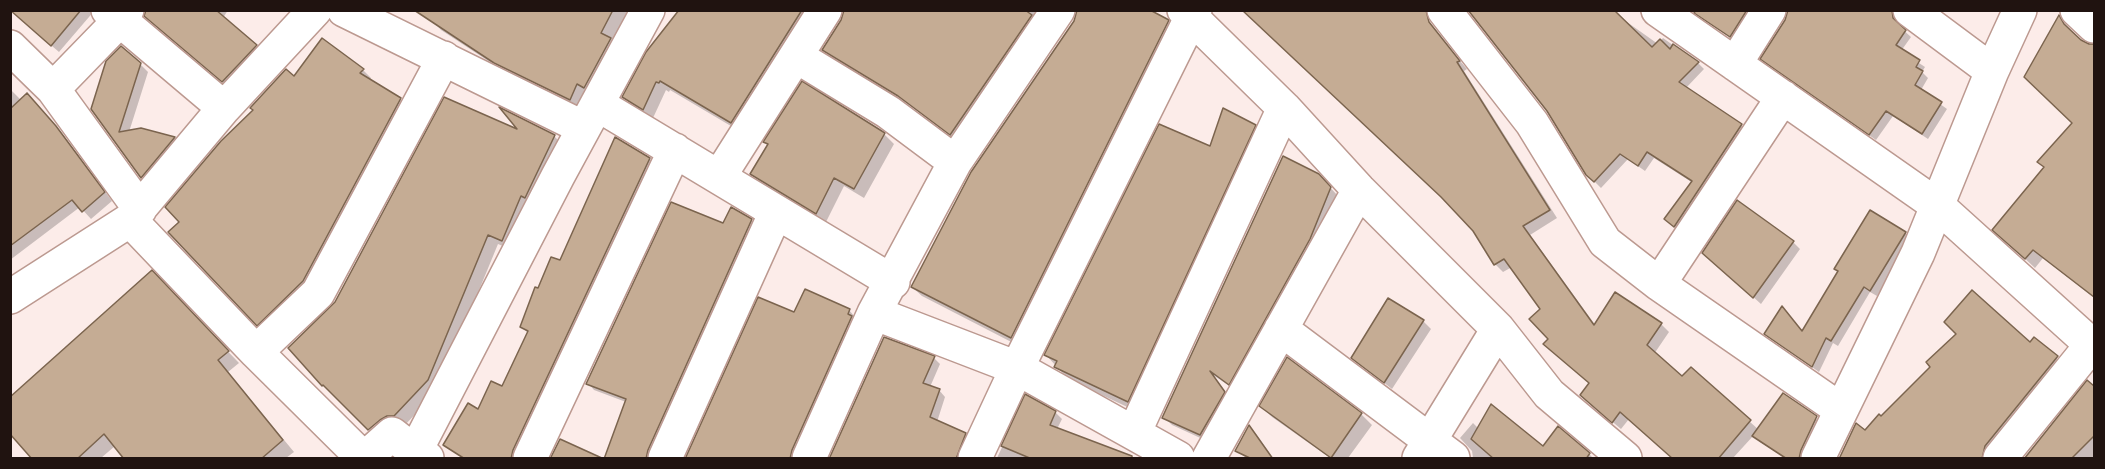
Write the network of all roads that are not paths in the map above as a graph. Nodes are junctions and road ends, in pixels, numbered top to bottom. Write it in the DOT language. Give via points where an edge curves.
graph roads {
  1 [pos="315,10"];
  2 [pos="344,10"];
  3 [pos="648,10"];
  4 [pos="825,10"];
  5 [pos="1058,10"];
  6 [pos="1444,10"];
  7 [pos="1658,10"];
  8 [pos="1769,10"];
  9 [pos="1911,10"];
  10 [pos="2020,10"];
  11 [pos="2077,10"];
  12 [pos="1190,13"];
  13 [pos="119,14"];
  14 [pos="2094,26"];
  15 [pos="10,46"];
  16 [pos="796,56"];
  17 [pos="444,58"];
  18 [pos="1735,64"];
  19 [pos="1992,71"];
  20 [pos="53,89"];
  21 [pos="1783,98"];
  22 [pos="224,108"];
  23 [pos="1284,108"];
  24 [pos="591,116"];
  25 [pos="675,150"];
  26 [pos="955,162"];
  27 [pos="719,177"];
  28 [pos="1359,190"];
  29 [pos="1938,206"];
  30 [pos="776,212"];
  31 [pos="135,215"];
  32 [pos="893,282"];
  33 [pos="1659,284"];
  34 [pos="11,297"];
  35 [pos="874,313"];
  36 [pos="1281,329"];
  37 [pos="1498,329"];
  38 [pos="2093,344"];
  39 [pos="256,352"];
  40 [pos="1017,368"];
  41 [pos="1841,410"];
  42 [pos="1134,433"];
  43 [pos="1434,453"];
  44 [pos="421,455"];
  45 [pos="364,459"];
  46 [pos="530,459"];
  47 [pos="665,459"];
  48 [pos="809,459"];
  49 [pos="975,459"];
  50 [pos="1178,459"];
  51 [pos="1209,459"];
  52 [pos="1624,459"];
  53 [pos="1818,459"];
  54 [pos="2000,459"];
  1 -- 22 [label="street"];
  2 -- 17 [label="street"];
  3 -- 24 [label="street"];
  4 -- 16 [label="street"];
  5 -- 26 [label="street"];
  6 -- 33 [label="street" via="1532,123 1605,242"];
  7 -- 18 [label="street"];
  8 -- 18 [label="street"];
  9 -- 19 [label="street"];
  10 -- 19 [label="street"];
  11 -- 14 [label="street"];
  12 -- 23 [label="street"];
  12 -- 40 [label="street"];
  13 -- 20 [label="street"];
  13 -- 22 [label="street"];
  15 -- 20 [label="street"];
  16 -- 26 [label="street" via="888,112"];
  16 -- 27 [label="street"];
  17 -- 24 [label="street"];
  17 -- 39 [label="street" via="318,293"];
  18 -- 21 [label="street"];
  19 -- 29 [label="street"];
  20 -- 31 [label="street"];
  21 -- 29 [label="street"];
  21 -- 33 [label="street"];
  22 -- 31 [label="street"];
  23 -- 28 [label="street"];
  23 -- 42 [label="street"];
  24 -- 25 [label="street"];
  24 -- 44 [label="street"];
  25 -- 27 [label="street"];
  25 -- 46 [label="street"];
  26 -- 32 [label="street"];
  27 -- 30 [label="street"];
  28 -- 36 [label="street"];
  28 -- 37 [label="street"];
  29 -- 38 [label="street"];
  29 -- 41 [label="street"];
  30 -- 32 [label="street"];
  30 -- 47 [label="street"];
  31 -- 34 [label="street"];
  31 -- 39 [label="street"];
  32 -- 35 [label="street"];
  33 -- 41 [label="street"];
  35 -- 40 [label="street"];
  35 -- 48 [label="street"];
  36 -- 43 [label="street"];
  36 -- 51 [label="street"];
  37 -- 43 [label="street"];
  37 -- 52 [label="street" via="1549,394"];
  38 -- 54 [label="street"];
  39 -- 45 [label="street"];
  40 -- 42 [label="street"];
  40 -- 49 [label="street"];
  41 -- 53 [label="street"];
  42 -- 50 [label="street"];
  44 -- 45 [label="street" via="392,434"];
}
